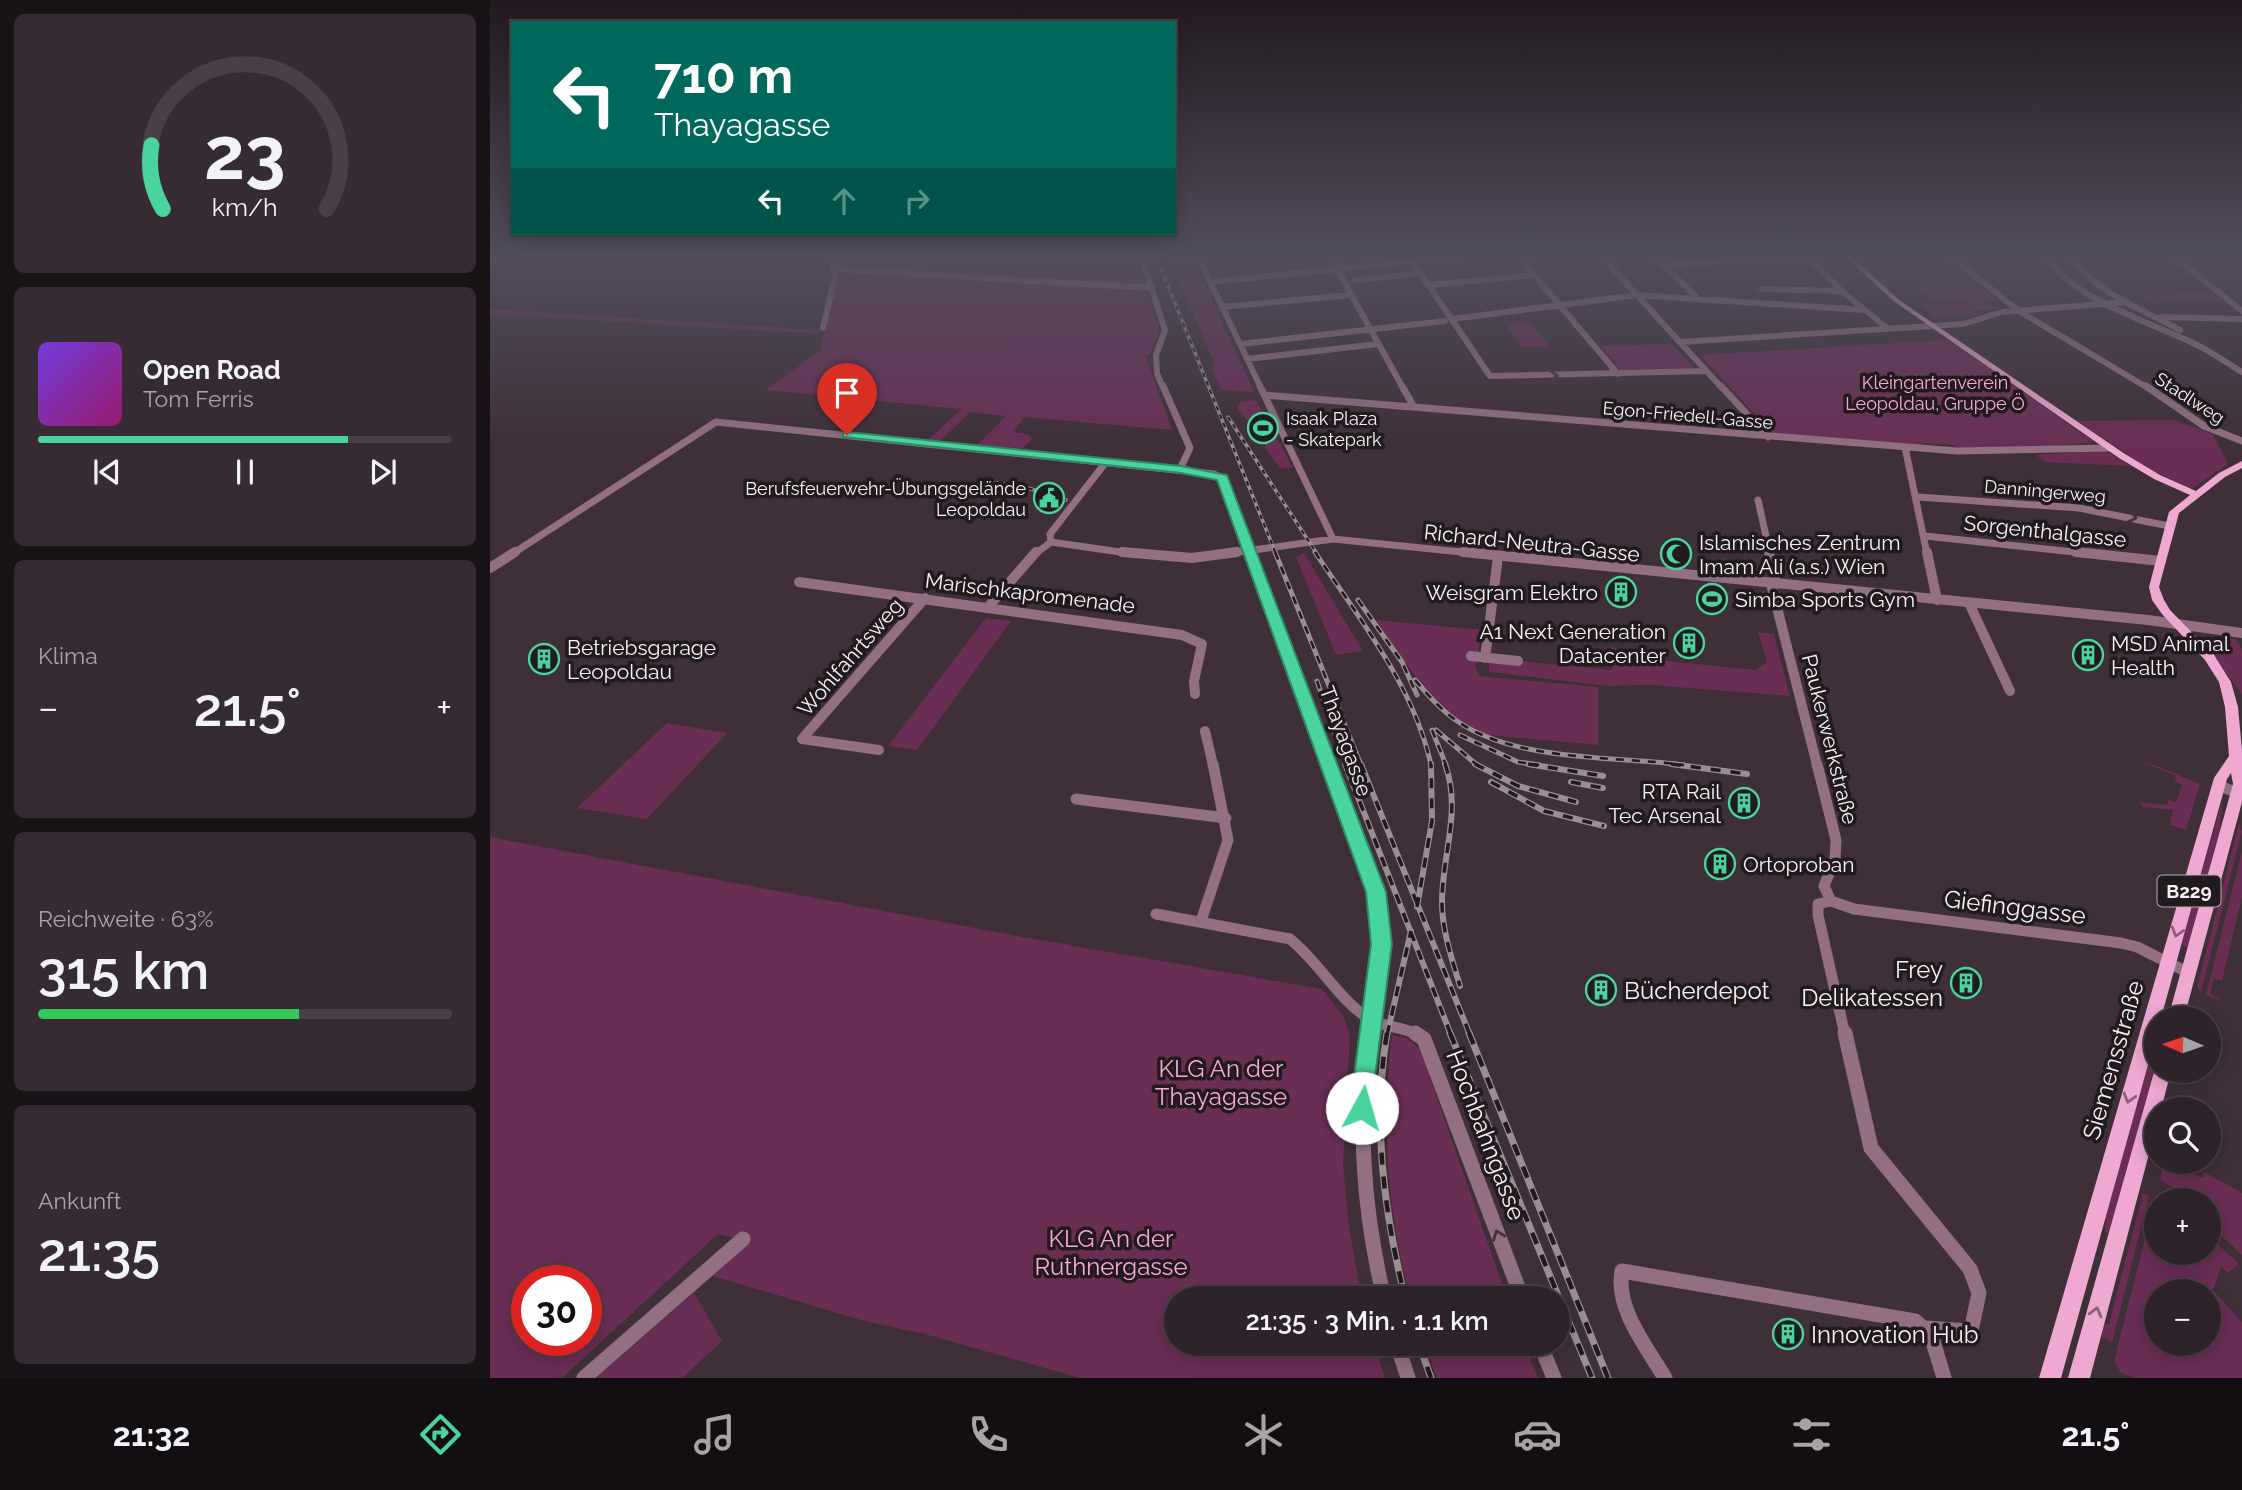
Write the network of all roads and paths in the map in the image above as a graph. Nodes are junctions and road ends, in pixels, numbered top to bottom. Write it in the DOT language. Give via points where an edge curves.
graph roads {
  1 [pos="825,320"];
  2 [pos="1162,320"];
  3 [pos="1228,320"];
  4 [pos="1364,320"];
  5 [pos="1446,320"];
  6 [pos="1448,320"];
  7 [pos="1573,320"];
  8 [pos="1660,320"];
  9 [pos="1877,320"];
  10 [pos="1929,320"];
  11 [pos="1930,320"];
  12 [pos="1978,320"];
  13 [pos="2036,320"];
  14 [pos="2145,320"];
  15 [pos="2165,320"];
  16 [pos="1937,326"];
  17 [pos="823,328"];
  18 [pos="1888,329"];
  19 [pos="1370,330"];
  20 [pos="1679,342"];
  21 [pos="1240,344"];
  22 [pos="1378,344"];
  23 [pos="1247,359"];
  24 [pos="2242,364"];
  25 [pos="1706,371"];
  26 [pos="2242,372"];
  27 [pos="1618,374"];
  28 [pos="1265,396"];
  29 [pos="1414,407"];
  30 [pos="1768,437"];
  31 [pos="2242,441"];
  32 [pos="1905,447"];
  33 [pos="2110,448"];
  34 [pos="1106,462"];
  35 [pos="2242,464"];
  36 [pos="1181,469"];
  37 [pos="2195,494"];
  38 [pos="1918,497"];
  39 [pos="1758,500"];
  40 [pos="2169,526"];
  41 [pos="1925,536"];
  42 [pos="1333,539"];
  43 [pos="1051,542"];
  44 [pos="1498,557"];
  45 [pos="2161,561"];
  46 [pos="490,568"];
  47 [pos="799,582"];
  48 [pos="1774,584"];
  49 [pos="925,598"];
  50 [pos="1937,600"];
  51 [pos="1969,603"];
  52 [pos="989,606"];
  53 [pos="2178,624"];
  54 [pos="2242,633"];
  55 [pos="1471,656"];
  56 [pos="1485,657"];
  57 [pos="1518,661"];
  58 [pos="2010,691"];
  59 [pos="1195,694"];
  60 [pos="1205,731"];
  61 [pos="879,750"];
  62 [pos="2234,760"];
  63 [pos="2220,786"];
  64 [pos="2239,794"];
  65 [pos="1076,799"];
  66 [pos="1226,818"];
  67 [pos="1831,901"];
  68 [pos="1156,914"];
  69 [pos="1200,921"];
  70 [pos="2168,962"];
  71 [pos="2189,973"];
  72 [pos="2179,1006"];
  73 [pos="1373,1021"];
  74 [pos="2159,1083"];
  75 [pos="743,1239"];
  76 [pos="1381,1286"];
  77 [pos="1517,1286"];
  78 [pos="1926,1328"];
  79 [pos="1401,1356"];
  80 [pos="1545,1356"];
  81 [pos="584,1378"];
  82 [pos="1408,1378"];
  83 [pos="1554,1378"];
  84 [pos="1665,1378"];
  85 [pos="1944,1378"];
  86 [pos="2050,1378"];
  87 [pos="2078,1378"];
  1 -- 17 [label="street"];
  2 -- 36 [label="street" via="1166,332 1156,368 1190,448"];
  3 -- 21 [label="street"];
  4 -- 19 [label="street"];
  5 -- 19 [label="street"];
  6 -- 27 [label="street, one-way" via="1486,373 1499,377"];
  7 -- 27 [label="street"];
  8 -- 20 [label="street"];
  9 -- 18 [label="street"];
  10 -- 16 [label="main road"];
  11 -- 16 [label="main road"];
  12 -- 16 [label="street"];
  13 -- 31 [label="street, Stadlweg" via="2208,428"];
  14 -- 26 [label="street"];
  15 -- 24 [label="street"];
  16 -- 18 [label="street"];
  16 -- 33 [label="main road"];
  18 -- 20 [label="street"];
  19 -- 21 [label="street"];
  19 -- 22 [label="street"];
  20 -- 25 [label="street"];
  21 -- 23 [label="street"];
  22 -- 23 [label="street"];
  22 -- 29 [label="street"];
  23 -- 28 [label="street"];
  25 -- 27 [label="street"];
  25 -- 30 [label="street"];
  28 -- 29 [label="street, Egon-Friedell-Gasse"];
  28 -- 42 [label="street"];
  29 -- 30 [label="street, Egon-Friedell-Gasse"];
  30 -- 32 [label="street, Egon-Friedell-Gasse"];
  32 -- 33 [label="street, Egon-Friedell-Gasse" via="1977,452"];
  32 -- 38 [label="street"];
  33 -- 37 [label="main road" via="2148,473"];
  34 -- 36 [label="street"];
  34 -- 43 [label="street" via="1050,534"];
  34 -- 46 [label="street" via="716,422"];
  35 -- 37 [label="main road, Siemensstraße"];
  36 -- 73 [label="street, Thayagasse" via="1222,478 1373,880 1382,944"];
  37 -- 40 [label="main road, Siemensstraße / B229" via="2176,508"];
  38 -- 40 [label="street, Danningerweg, one-way" via="2079,508"];
  38 -- 41 [label="street"];
  39 -- 48 [label="street, Paukerwerkstraße"];
  40 -- 45 [label="main road, Siemensstraße / B229"];
  41 -- 45 [label="street, Sorgenthalgasse"];
  41 -- 50 [label="street"];
  42 -- 43 [label="street, Richard-Neutra-Gasse" via="1192,558"];
  42 -- 44 [label="street, Richard-Neutra-Gasse"];
  43 -- 52 [label="street"];
  44 -- 48 [label="street, Richard-Neutra-Gasse"];
  44 -- 56 [label="street"];
  45 -- 53 [label="main road, Siemensstraße / B229" via="2155,592"];
  47 -- 49 [label="street, Marischkapromenade"];
  48 -- 50 [label="street, Richard-Neutra-Gasse"];
  48 -- 67 [label="street, Paukerwerkstraße" via="1836,840 1836,854 1824,886"];
  49 -- 52 [label="street, Marischkapromenade"];
  49 -- 61 [label="street, Wohlfahrtsweg" via="802,739"];
  50 -- 51 [label="street, Richard-Neutra-Gasse"];
  51 -- 53 [label="street, Richard-Neutra-Gasse"];
  51 -- 58 [label="street"];
  52 -- 59 [label="street, Marischkapromenade" via="1140,626 1195,639 1202,644 1192,682"];
  53 -- 54 [label="street, Richard-Neutra-Gasse"];
  53 -- 62 [label="main road, Siemensstraße / B229" via="2226,682 2236,730"];
  55 -- 56 [label="street"];
  56 -- 57 [label="street"];
  60 -- 66 [label="street"];
  62 -- 63 [label="main road, Siemensstraße / B229"];
  62 -- 64 [label="main road, Siemensstraße / B229"];
  63 -- 64 [label="street"];
  63 -- 70 [label="main road, Siemensstraße / B229, one-way"];
  64 -- 71 [label="main road, Siemensstraße / B229"];
  65 -- 66 [label="street"];
  66 -- 69 [label="street" via="1227,847"];
  67 -- 70 [label="street, Giefinggasse" via="1854,909 2121,943"];
  67 -- 78 [label="street" via="1818,904 1818,915 1871,1148 1970,1269 1979,1293 1971,1331"];
  68 -- 69 [label="street"];
  69 -- 73 [label="street" via="1290,939 1344,998"];
  70 -- 71 [label="street, Giefinggasse"];
  70 -- 86 [label="main road, Siemensstraße / B229, one-way"];
  71 -- 72 [label="main road, Siemensstraße / B229"];
  73 -- 76 [label="street, Thayagasse" via="1363,1090 1362,1145 1369,1230"];
  77 -- 73 [label="street, Hochbahngasse, one-way" via="1424,1039 1408,1029"];
  87 -- 74 [label="main road, one-way"];
  75 -- 81 [label="street"];
  78 -- 84 [label="street" via="1915,1321 1622,1271 1618,1281 1622,1299"];
  78 -- 85 [label="street" via="1937,1347"];
  79 -- 82 [label="street"];
  80 -- 83 [label="street"];
}
